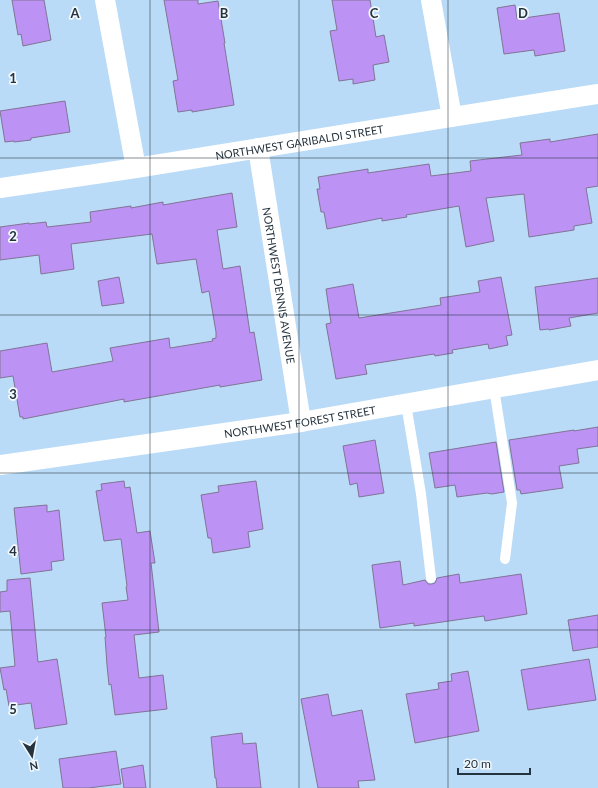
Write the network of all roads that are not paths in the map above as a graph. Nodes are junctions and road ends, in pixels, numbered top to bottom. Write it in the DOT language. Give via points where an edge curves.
graph roads {
  1 [pos="105,0"];
  2 [pos="431,0"];
  3 [pos="598,94"];
  4 [pos="452,116"];
  5 [pos="258,148"];
  6 [pos="136,168"];
  7 [pos="0,188"];
  8 [pos="598,370"];
  9 [pos="494,388"];
  10 [pos="406,404"];
  11 [pos="301,422"];
  12 [pos="0,465"];
  13 [pos="505,558"];
  14 [pos="431,578"];
  1 -- 6 [label="street"];
  2 -- 4 [label="street"];
  3 -- 4 [label="street, NORTHWEST GARIBALDI STREET"];
  4 -- 5 [label="street, NORTHWEST GARIBALDI STREET"];
  5 -- 6 [label="street, NORTHWEST GARIBALDI STREET"];
  5 -- 11 [label="street, NORTHWEST DENNIS AVENUE"];
  6 -- 7 [label="street, NORTHWEST GARIBALDI STREET"];
  8 -- 9 [label="street, NORTHWEST FOREST STREET"];
  9 -- 10 [label="street, NORTHWEST FOREST STREET"];
  9 -- 13 [label="lane" via="512,503"];
  10 -- 11 [label="street, NORTHWEST FOREST STREET"];
  10 -- 14 [label="lane" via="421,494"];
  11 -- 12 [label="street, NORTHWEST FOREST STREET"];
}
